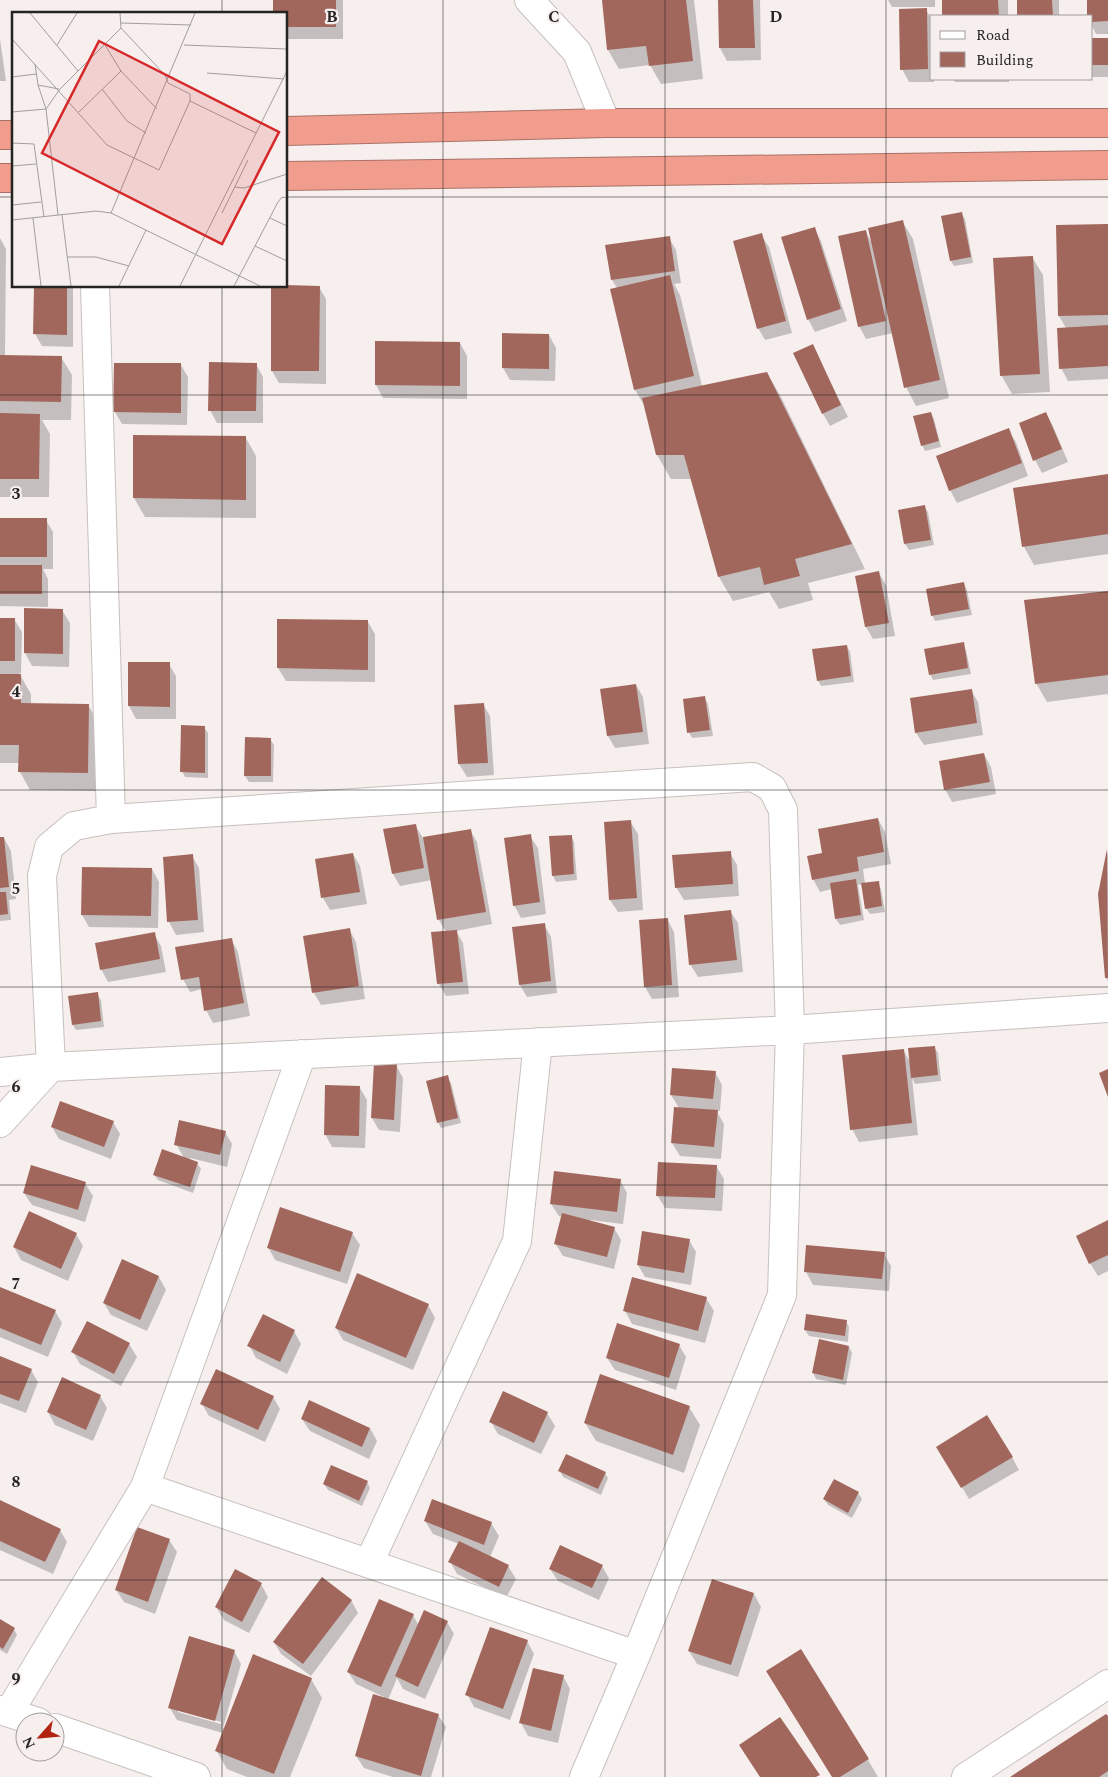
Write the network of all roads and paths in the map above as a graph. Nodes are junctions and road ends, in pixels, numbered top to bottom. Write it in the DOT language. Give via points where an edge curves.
graph roads {
  1 [pos="530,0"];
  2 [pos="606,123"];
  3 [pos="1108,123"];
  4 [pos="288,131"];
  5 [pos="1108,165"];
  6 [pos="288,176"];
  7 [pos="95,288"];
  8 [pos="110,819"];
  9 [pos="1108,1008"];
  10 [pos="790,1030"];
  11 [pos="538,1042"];
  12 [pos="302,1054"];
  13 [pos="52,1067"];
  14 [pos="0,1072"];
  15 [pos="0,1123"];
  16 [pos="145,1487"];
  17 [pos="369,1563"];
  18 [pos="636,1655"];
  19 [pos="1108,1684"];
  20 [pos="4,1711"];
  21 [pos="65,1731"];
  22 [pos="196,1777"];
  23 [pos="584,1777"];
  24 [pos="966,1777"];
  1 -- 2 [label="street" via="578,52"];
  2 -- 3 [label="highway"];
  2 -- 4 [label="highway"];
  5 -- 6 [label="highway"];
  7 -- 8 [label="street"];
  8 -- 10 [label="street" via="753,777 772,788 783,810"];
  8 -- 13 [label="street" via="74,826 49,847 42,876"];
  9 -- 10 [label="street"];
  10 -- 11 [label="street"];
  10 -- 18 [label="street" via="782,1295"];
  11 -- 12 [label="street"];
  11 -- 17 [label="street" via="517,1242"];
  12 -- 13 [label="street"];
  12 -- 16 [label="street"];
  13 -- 14 [label="street"];
  13 -- 15 [label="street"];
  16 -- 17 [label="street"];
  16 -- 20 [label="street"];
  17 -- 18 [label="street"];
  18 -- 23 [label="street"];
  19 -- 24 [label="street"];
  21 -- 22 [label="street"];
}
